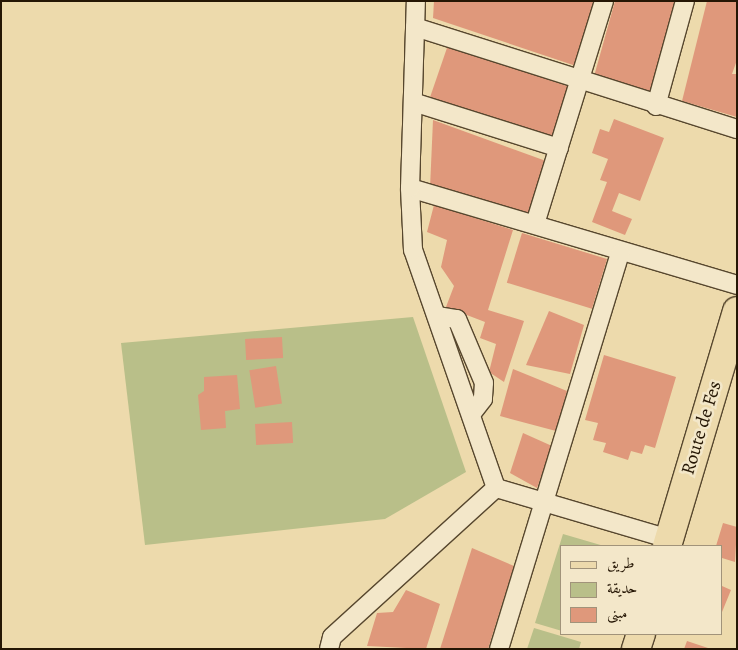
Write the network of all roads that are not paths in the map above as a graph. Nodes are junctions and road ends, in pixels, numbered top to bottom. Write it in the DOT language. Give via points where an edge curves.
graph roads {
  1 [pos="416,1"];
  2 [pos="604,1"];
  3 [pos="685,1"];
  4 [pos="415,27"];
  5 [pos="580,81"];
  6 [pos="413,102"];
  7 [pos="656,106"];
  8 [pos="737,130"];
  9 [pos="559,148"];
  10 [pos="410,188"];
  11 [pos="535,224"];
  12 [pos="620,253"];
  13 [pos="737,285"];
  14 [pos="737,310"];
  15 [pos="496,488"];
  16 [pos="544,504"];
  17 [pos="668,543"];
  18 [pos="641,635"];
  19 [pos="328,649"];
  20 [pos="500,649"];
  21 [pos="636,649"];
  1 -- 4 [label="street"];
  2 -- 5 [label="street"];
  3 -- 7 [label="street"];
  4 -- 5 [label="street"];
  4 -- 6 [label="street"];
  5 -- 7 [label="street"];
  5 -- 9 [label="street"];
  6 -- 9 [label="street"];
  6 -- 10 [label="street"];
  7 -- 8 [label="street"];
  9 -- 11 [label="street"];
  10 -- 11 [label="street"];
  10 -- 15 [label="street" via="413,250"];
  11 -- 12 [label="street"];
  12 -- 13 [label="street"];
  12 -- 16 [label="street"];
  14 -- 17 [label="main road, Route de Fes"];
  15 -- 16 [label="street"];
  15 -- 19 [label="street" via="332,637"];
  16 -- 17 [label="street"];
  16 -- 20 [label="street"];
  18 -- 21 [label="main road"];
}
